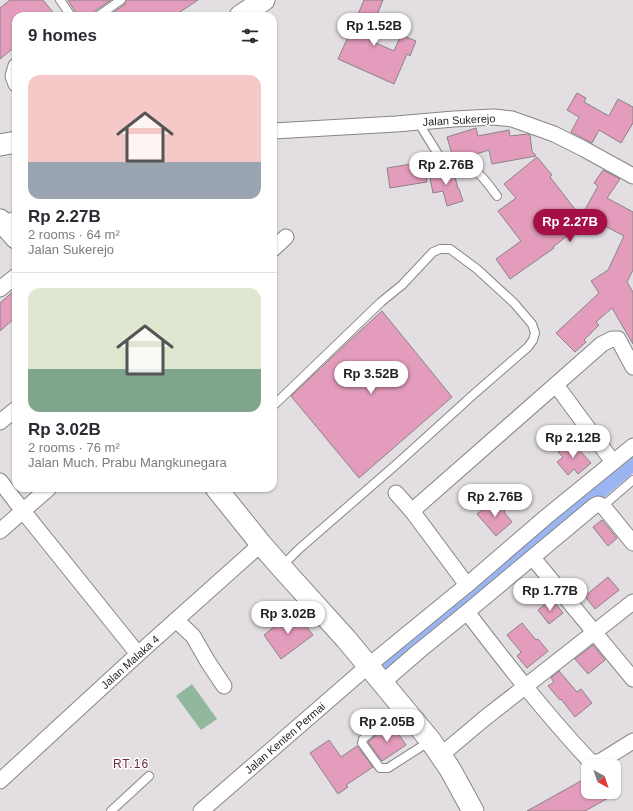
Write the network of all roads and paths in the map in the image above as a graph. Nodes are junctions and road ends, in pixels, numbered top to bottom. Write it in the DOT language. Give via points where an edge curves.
graph roads {
  1 [pos="60,0"];
  2 [pos="121,0"];
  3 [pos="68,12"];
  4 [pos="104,12"];
  5 [pos="418,122"];
  6 [pos="277,131"];
  7 [pos="12,143"];
  8 [pos="0,145"];
  9 [pos="633,176"];
  10 [pos="497,196"];
  11 [pos="6,219"];
  12 [pos="12,230"];
  13 [pos="286,237"];
  14 [pos="277,245"];
  15 [pos="12,279"];
  16 [pos="0,289"];
  17 [pos="633,367"];
  18 [pos="556,385"];
  19 [pos="277,402"];
  20 [pos="12,412"];
  21 [pos="0,422"];
  22 [pos="633,446"];
  23 [pos="613,462"];
  24 [pos="633,480"];
  25 [pos="0,481"];
  26 [pos="44,492"];
  27 [pos="219,492"];
  28 [pos="396,493"];
  29 [pos="603,506"];
  30 [pos="23,511"];
  31 [pos="412,512"];
  32 [pos="0,531"];
  33 [pos="261,544"];
  34 [pos="633,544"];
  35 [pos="533,558"];
  36 [pos="280,567"];
  37 [pos="467,584"];
  38 [pos="633,602"];
  39 [pos="467,612"];
  40 [pos="176,620"];
  41 [pos="593,632"];
  42 [pos="138,654"];
  43 [pos="368,666"];
  44 [pos="633,679"];
  45 [pos="382,683"];
  46 [pos="224,686"];
  47 [pos="525,687"];
  48 [pos="402,707"];
  49 [pos="633,741"];
  50 [pos="436,748"];
  51 [pos="149,776"];
  52 [pos="0,781"];
  53 [pos="111,811"];
  54 [pos="201,811"];
  55 [pos="473,811"];
  1 -- 3 [label="lane"];
  2 -- 4 [label="lane"];
  5 -- 6 [label="street, Jalan Sukerejo"];
  5 -- 9 [label="street, Jalan Sukerejo" via="494,117 512,119 554,134"];
  5 -- 10 [label="lane" via="444,163 475,170"];
  7 -- 8 [label="main road"];
  11 -- 12 [label="main road"];
  13 -- 14 [label="street"];
  15 -- 16 [label="street"];
  17 -- 18 [label="street" via="618,340 612,338"];
  18 -- 23 [label="street"];
  18 -- 31 [label="street"];
  19 -- 36 [label="lane" via="402,285 433,252 440,249 450,249 477,270 514,303 532,324 536,333 528,347"];
  20 -- 21 [label="street"];
  22 -- 23 [label="street, Jalan Kenten Permai"];
  23 -- 37 [label="street, Jalan Kenten Permai"];
  24 -- 29 [label="lane"];
  25 -- 30 [label="street"];
  26 -- 30 [label="street"];
  27 -- 33 [label="main road"];
  28 -- 31 [label="street"];
  29 -- 34 [label="street"];
  29 -- 35 [label="street" via="594,506"];
  30 -- 32 [label="street"];
  30 -- 42 [label="street"];
  31 -- 37 [label="street"];
  33 -- 36 [label="main road"];
  33 -- 40 [label="street, Jalan Malaka 4"];
  35 -- 39 [label="street"];
  35 -- 41 [label="street"];
  36 -- 43 [label="main road"];
  37 -- 43 [label="street, Jalan Kenten Permai"];
  38 -- 41 [label="street"];
  39 -- 45 [label="street"];
  39 -- 47 [label="street"];
  40 -- 42 [label="street, Jalan Malaka 4"];
  40 -- 46 [label="street" via="193,636"];
  41 -- 44 [label="street"];
  41 -- 47 [label="street"];
  42 -- 52 [label="street, Jalan Malaka 4"];
  43 -- 45 [label="main road"];
  43 -- 54 [label="street, Jalan Kenten Permai"];
  45 -- 48 [label="main road"];
  47 -- 49 [label="street" via="591,762 601,761"];
  47 -- 50 [label="street" via="485,718"];
  48 -- 50 [label="main road"];
  48 -- 50 [label="lane" via="363,738 362,743 380,768 388,768"];
  50 -- 55 [label="main road"];
  51 -- 53 [label="lane"];
}
